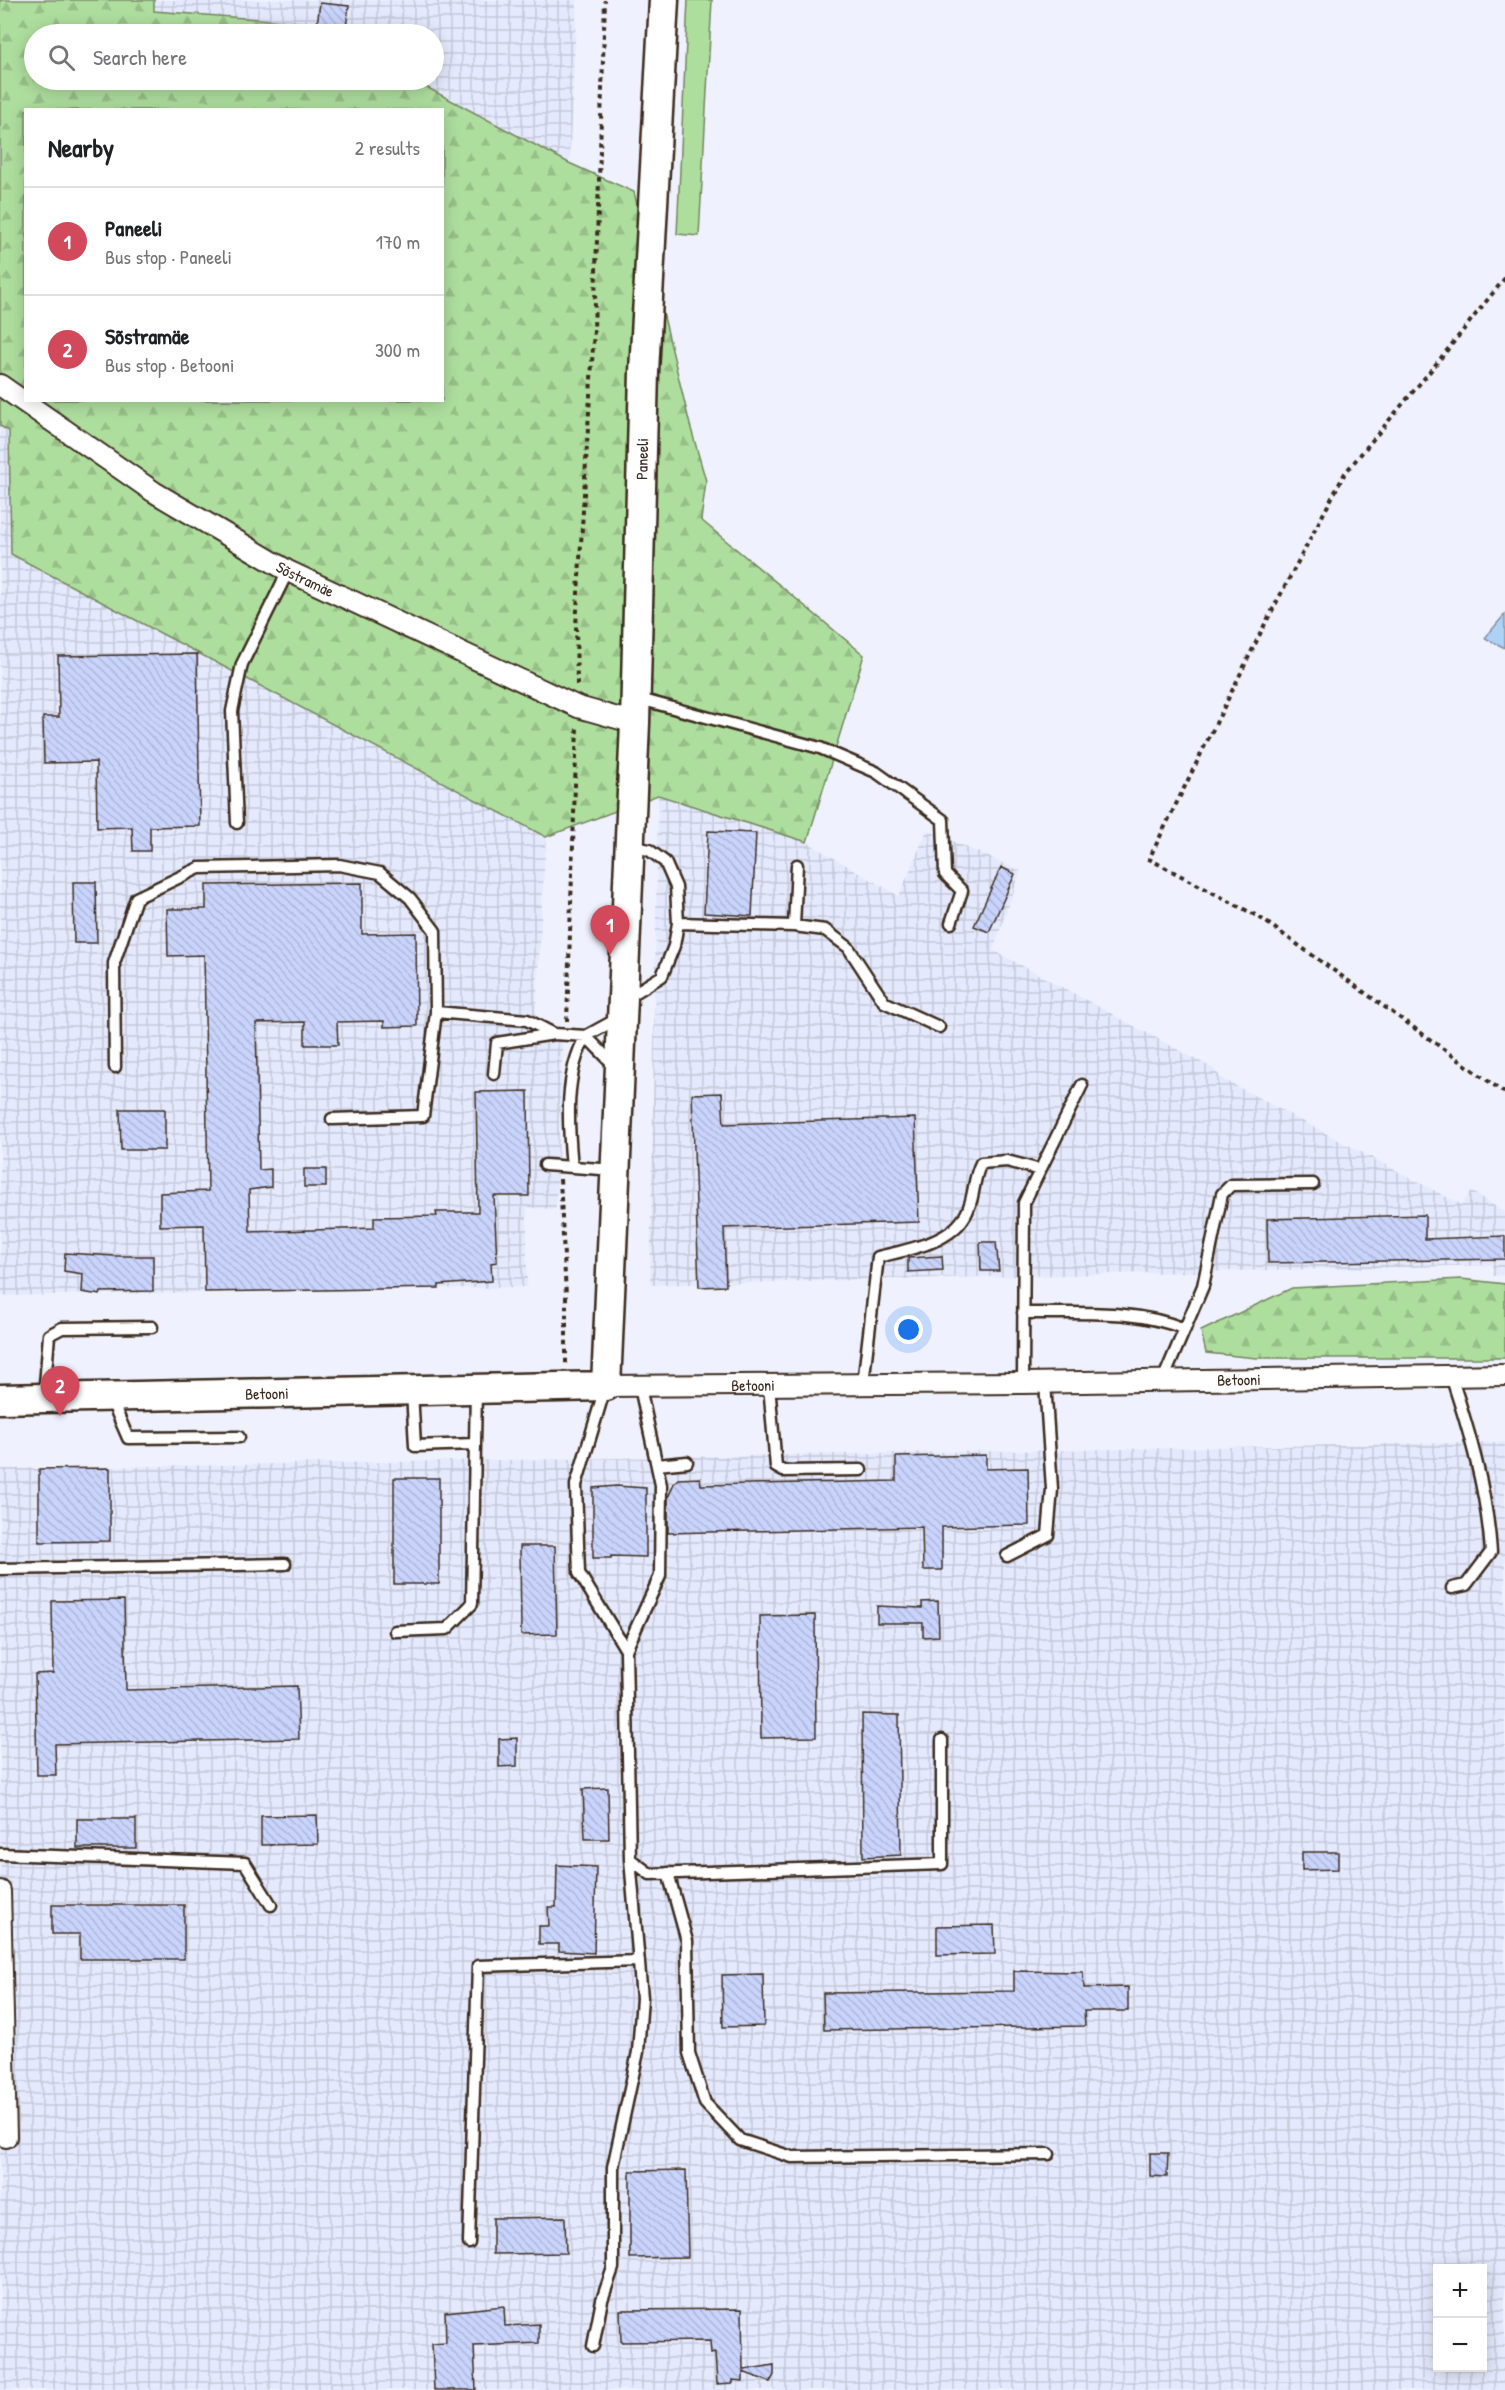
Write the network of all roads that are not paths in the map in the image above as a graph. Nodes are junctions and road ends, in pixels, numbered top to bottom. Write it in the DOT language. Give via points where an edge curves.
graph roads {
  1 [pos="664,0"];
  2 [pos="0,385"];
  3 [pos="24,402"];
  4 [pos="24,402"];
  5 [pos="288,571"];
  6 [pos="636,710"];
  7 [pos="237,824"];
  8 [pos="630,846"];
  9 [pos="797,865"];
  10 [pos="678,923"];
  11 [pos="951,923"];
  12 [pos="794,926"];
  13 [pos="622,1009"];
  14 [pos="436,1012"];
  15 [pos="939,1028"];
  16 [pos="554,1034"];
  17 [pos="586,1036"];
  18 [pos="115,1067"];
  19 [pos="620,1070"];
  20 [pos="494,1074"];
  21 [pos="1082,1085"];
  22 [pos="332,1119"];
  23 [pos="545,1166"];
  24 [pos="572,1167"];
  25 [pos="615,1170"];
  26 [pos="1040,1170"];
  27 [pos="1313,1184"];
  28 [pos="1023,1313"];
  29 [pos="152,1328"];
  30 [pos="1185,1329"];
  31 [pos="1451,1376"];
  32 [pos="1504,1379"];
  33 [pos="1163,1380"];
  34 [pos="1046,1382"];
  35 [pos="1023,1383"];
  36 [pos="863,1384"];
  37 [pos="769,1385"];
  38 [pos="606,1386"];
  39 [pos="640,1386"];
  40 [pos="476,1389"];
  41 [pos="411,1391"];
  42 [pos="110,1396"];
  43 [pos="44,1398"];
  44 [pos="0,1400"];
  45 [pos="239,1437"];
  46 [pos="475,1444"];
  47 [pos="687,1462"];
  48 [pos="657,1465"];
  49 [pos="861,1470"];
  50 [pos="1007,1556"];
  51 [pos="285,1564"];
  52 [pos="0,1569"];
  53 [pos="1452,1588"];
  54 [pos="395,1631"];
  55 [pos="626,1650"];
  56 [pos="942,1740"];
  57 [pos="0,1854"];
  58 [pos="630,1859"];
  59 [pos="668,1873"];
  60 [pos="0,1891"];
  61 [pos="271,1905"];
  62 [pos="639,1961"];
  63 [pos="6,2137"];
  64 [pos="1049,2154"];
  65 [pos="469,2243"];
  66 [pos="593,2346"];
  1 -- 6 [label="street, Paneeli" via="644,372"];
  2 -- 4 [label="street, Sõstramäe"];
  3 -- 5 [label="street, Sõstramäe" via="154,492"];
  5 -- 6 [label="street, Sõstramäe" via="578,707"];
  5 -- 7 [label="lane" via="242,664 232,711"];
  6 -- 8 [label="street, Paneeli"];
  6 -- 11 [label="lane" via="820,748 876,772 943,820 945,874 962,891"];
  8 -- 10 [label="lane" via="648,850 664,862 675,887"];
  8 -- 13 [label="street, Paneeli"];
  9 -- 12 [label="lane"];
  10 -- 12 [label="lane"];
  10 -- 13 [label="lane" via="662,976"];
  12 -- 15 [label="lane" via="825,930 848,947 884,1002"];
  13 -- 17 [label="lane"];
  13 -- 19 [label="street, Paneeli"];
  14 -- 16 [label="lane" via="526,1020"];
  14 -- 18 [label="lane" via="435,931 411,898 380,873 339,865 199,868 136,898 114,963"];
  14 -- 22 [label="lane" via="423,1116"];
  16 -- 17 [label="lane"];
  16 -- 20 [label="lane" via="497,1043"];
  17 -- 19 [label="lane"];
  17 -- 24 [label="lane" via="577,1053 571,1080"];
  19 -- 25 [label="street, Paneeli"];
  21 -- 26 [label="lane"];
  23 -- 24 [label="lane"];
  24 -- 25 [label="lane"];
  25 -- 38 [label="street, Paneeli"];
  26 -- 28 [label="lane" via="1024,1203"];
  26 -- 36 [label="lane" via="1007,1161 981,1163 974,1176 969,1208 955,1229 923,1246 878,1257"];
  27 -- 30 [label="lane" via="1232,1185 1222,1194 1203,1286"];
  28 -- 30 [label="lane" via="1124,1314 1164,1320"];
  28 -- 35 [label="lane"];
  29 -- 43 [label="lane" via="62,1328 49,1335"];
  30 -- 33 [label="lane"];
  31 -- 32 [label="street, Betooni"];
  31 -- 33 [label="street, Betooni"];
  31 -- 53 [label="lane" via="1467,1424 1489,1518 1491,1552 1466,1585"];
  33 -- 34 [label="street, Betooni"];
  34 -- 35 [label="street, Betooni"];
  34 -- 50 [label="lane" via="1052,1489 1048,1535"];
  35 -- 36 [label="street, Betooni"];
  36 -- 37 [label="street, Betooni"];
  37 -- 39 [label="street, Betooni"];
  37 -- 49 [label="lane" via="776,1467 783,1471"];
  38 -- 39 [label="street, Betooni"];
  38 -- 40 [label="street, Betooni"];
  38 -- 55 [label="lane" via="576,1485 579,1573"];
  39 -- 48 [label="lane"];
  40 -- 41 [label="street, Betooni"];
  40 -- 46 [label="lane"];
  41 -- 42 [label="street, Betooni"];
  41 -- 46 [label="lane" via="416,1446"];
  42 -- 43 [label="street, Betooni"];
  42 -- 45 [label="lane" via="128,1438"];
  43 -- 44 [label="street, Betooni"];
  46 -- 54 [label="lane" via="472,1604 447,1629"];
  47 -- 48 [label="lane"];
  48 -- 55 [label="lane" via="661,1485 660,1576"];
  51 -- 52 [label="lane"];
  55 -- 58 [label="lane"];
  56 -- 59 [label="lane" via="942,1864"];
  57 -- 61 [label="lane" via="245,1863"];
  58 -- 59 [label="lane" via="650,1874"];
  58 -- 62 [label="lane"];
  59 -- 64 [label="lane" via="687,1941 689,2053 705,2103 740,2140 792,2157"];
  60 -- 63 [label="street"];
  62 -- 65 [label="lane" via="478,1966"];
  62 -- 66 [label="lane" via="642,1998 638,2052 613,2167 613,2268"];
}
